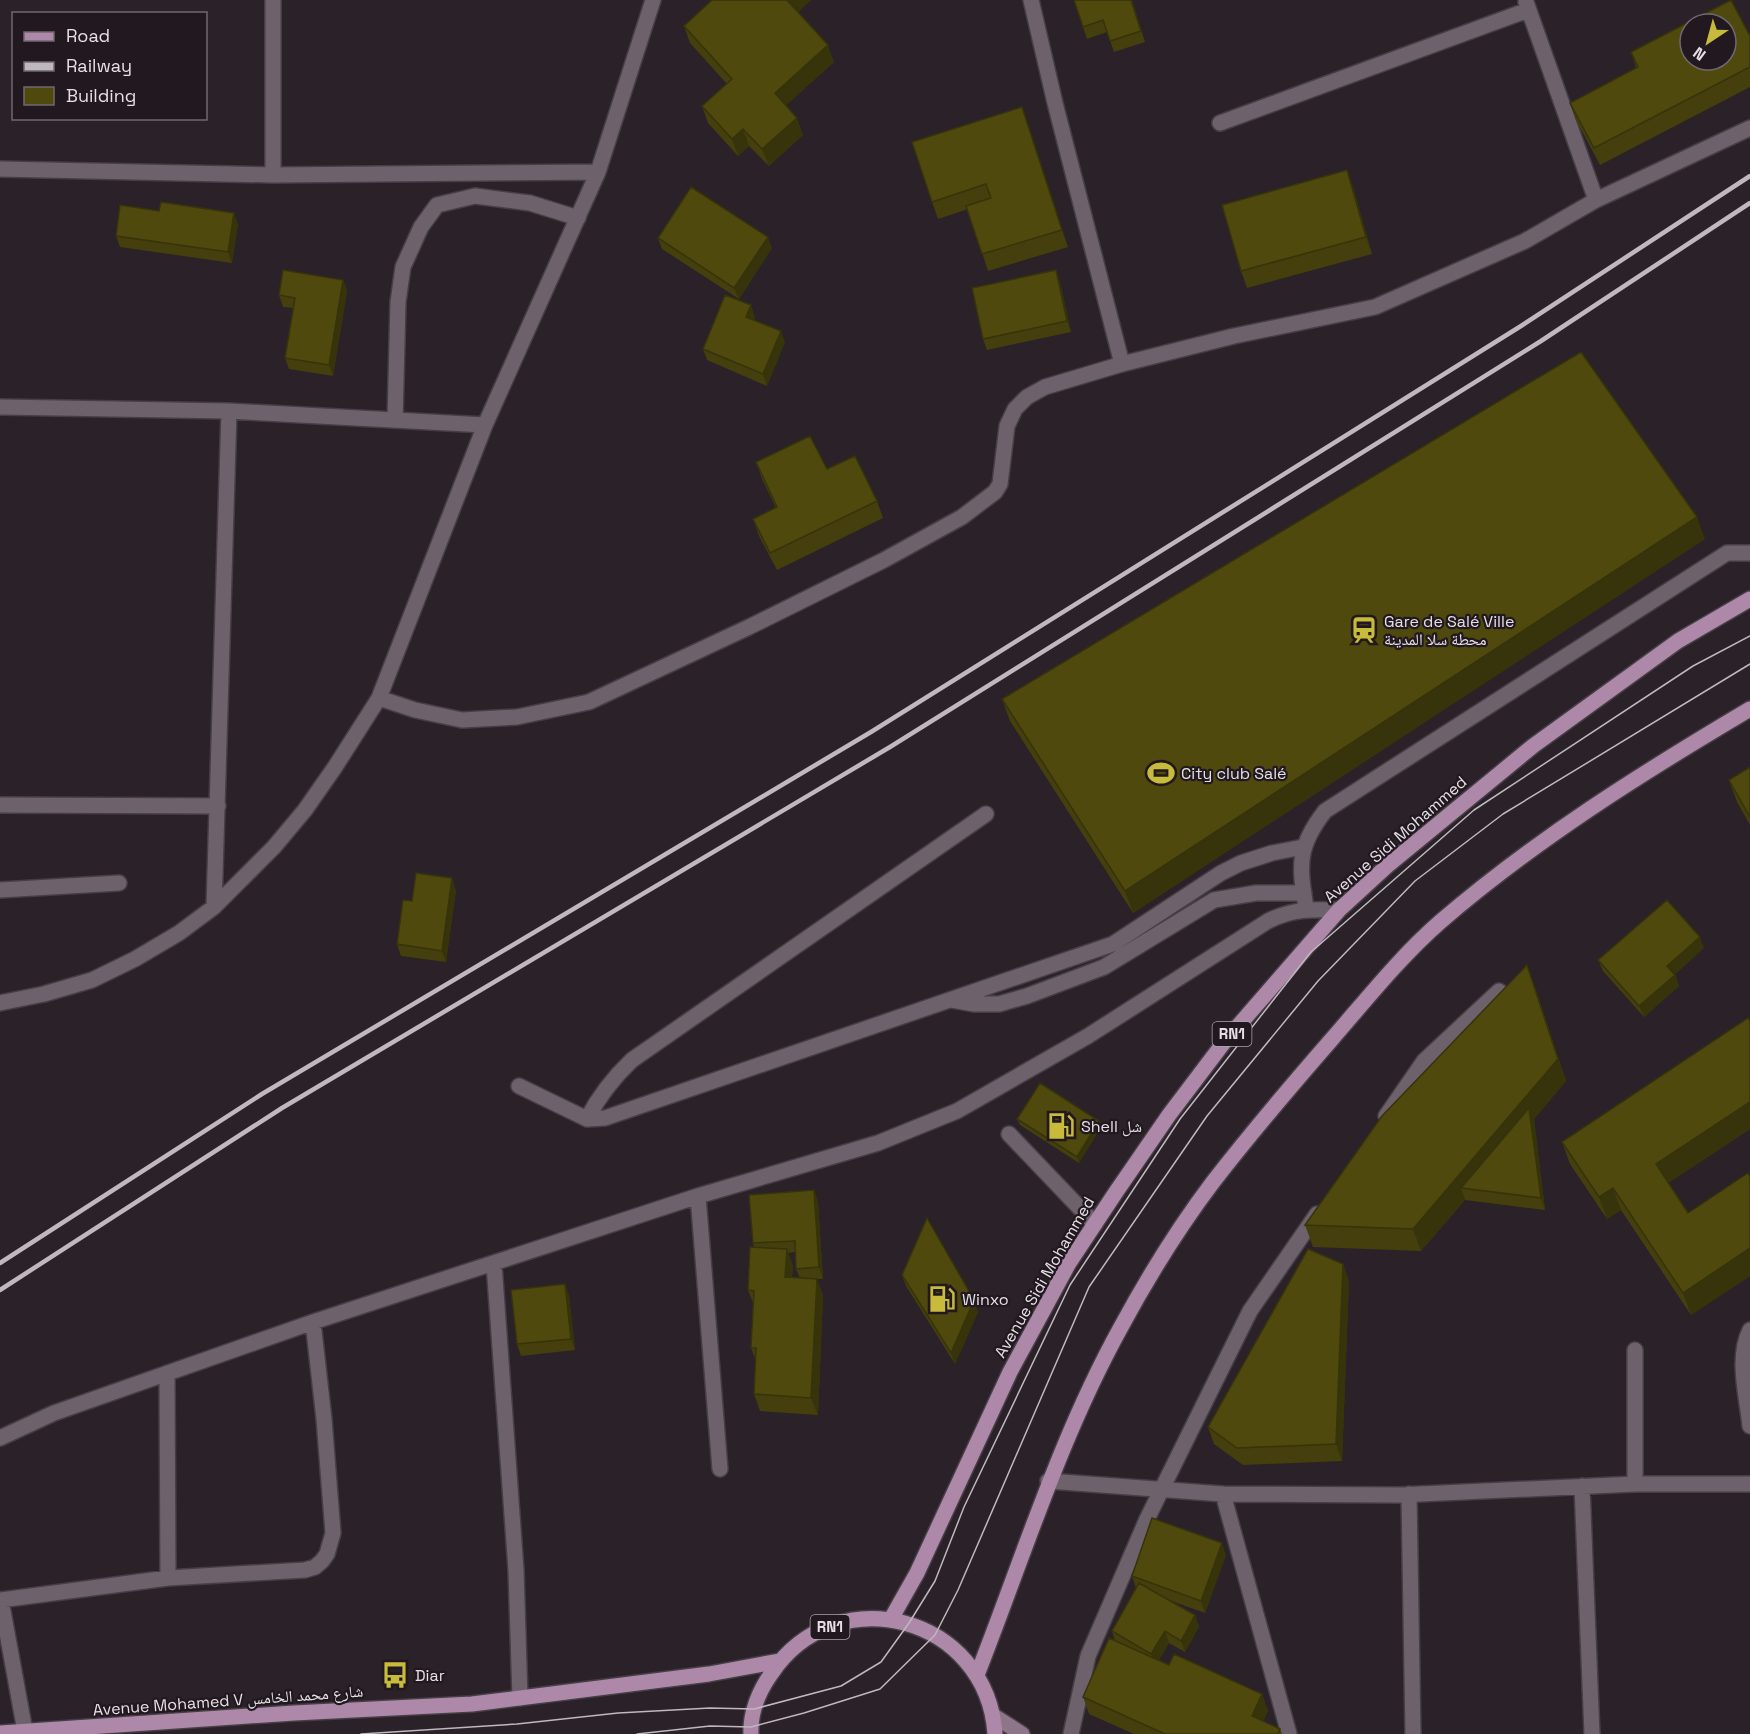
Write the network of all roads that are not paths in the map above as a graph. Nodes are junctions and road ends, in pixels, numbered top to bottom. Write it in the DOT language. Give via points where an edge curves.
graph roads {
  1 [pos="273,0"];
  2 [pos="654,0"];
  3 [pos="1031,0"];
  4 [pos="1526,5"];
  5 [pos="1220,123"];
  6 [pos="1750,128"];
  7 [pos="0,169"];
  8 [pos="598,172"];
  9 [pos="273,174"];
  10 [pos="1596,200"];
  11 [pos="578,218"];
  12 [pos="1122,364"];
  13 [pos="0,407"];
  14 [pos="229,411"];
  15 [pos="395,420"];
  16 [pos="485,425"];
  17 [pos="1750,553"];
  18 [pos="1750,599"];
  19 [pos="379,698"];
  20 [pos="1750,708"];
  21 [pos="0,805"];
  22 [pos="219,806"];
  23 [pos="986,814"];
  24 [pos="1304,846"];
  25 [pos="119,882"];
  26 [pos="0,890"];
  27 [pos="1305,901"];
  28 [pos="214,907"];
  29 [pos="1339,910"];
  30 [pos="1499,991"];
  31 [pos="951,1000"];
  32 [pos="0,1003"];
  33 [pos="519,1086"];
  34 [pos="587,1119"];
  35 [pos="1377,1128"];
  36 [pos="1009,1134"];
  37 [pos="698,1196"];
  38 [pos="1324,1205"];
  39 [pos="1095,1224"];
  40 [pos="494,1264"];
  41 [pos="313,1322"];
  42 [pos="1750,1330"];
  43 [pos="1635,1350"];
  44 [pos="167,1373"];
  45 [pos="1750,1426"];
  46 [pos="0,1438"];
  47 [pos="720,1469"];
  48 [pos="1048,1481"];
  49 [pos="1635,1484"];
  50 [pos="1750,1484"];
  51 [pos="1582,1486"];
  52 [pos="1161,1489"];
  53 [pos="1223,1494"];
  54 [pos="1409,1494"];
  55 [pos="168,1578"];
  56 [pos="1,1600"];
  57 [pos="891,1620"];
  58 [pos="779,1661"];
  59 [pos="977,1675"];
  60 [pos="520,1698"];
  61 [pos="994,1716"];
  62 [pos="25,1731"];
  63 [pos="0,1733"];
  64 [pos="752,1734"];
  65 [pos="995,1734"];
  66 [pos="1022,1734"];
  67 [pos="1071,1734"];
  68 [pos="1289,1734"];
  69 [pos="1413,1734"];
  70 [pos="1592,1734"];
  1 -- 9 [label="street"];
  2 -- 8 [label="street"];
  3 -- 12 [label="street"];
  4 -- 5 [label="street"];
  4 -- 10 [label="street"];
  6 -- 10 [label="street"];
  7 -- 9 [label="street"];
  8 -- 9 [label="street"];
  8 -- 11 [label="street"];
  10 -- 12 [label="street" via="1525,241 1375,307"];
  11 -- 15 [label="street" via="530,203 475,196 436,205 421,226 403,267 398,302"];
  11 -- 16 [label="street"];
  12 -- 19 [label="street" via="1045,387 1027,397 1015,409 1007,426 1000,484 962,517 884,560 590,702 518,717 462,720"];
  13 -- 14 [label="street"];
  14 -- 15 [label="street"];
  14 -- 22 [label="street"];
  15 -- 16 [label="street"];
  16 -- 19 [label="street"];
  17 -- 24 [label="street" via="1727,553 1325,811"];
  18 -- 29 [label="main road, Avenue Sidi Mohammed / RN1" via="1678,640 1533,746"];
  19 -- 28 [label="street" via="305,810"];
  20 -- 48 [label="main road" via="1531,849 1438,924 1380,984 1212,1184 1167,1249 1120,1328"];
  21 -- 22 [label="street"];
  22 -- 28 [label="street"];
  23 -- 34 [label="street" via="632,1060 612,1079"];
  24 -- 27 [label="street" via="1301,861"];
  24 -- 31 [label="street" via="1272,853 1221,873 1113,944"];
  25 -- 26 [label="street"];
  27 -- 29 [label="street"];
  27 -- 31 [label="street" via="1256,893 1214,900 1104,967 999,1004"];
  27 -- 37 [label="street" via="1088,1036 957,1111 878,1143"];
  28 -- 32 [label="street" via="179,933 92,980"];
  29 -- 39 [label="main road, Avenue Sidi Mohammed / RN1" via="1226,1041 1169,1115"];
  30 -- 35 [label="street" via="1424,1061"];
  31 -- 34 [label="street" via="605,1118"];
  33 -- 34 [label="street"];
  36 -- 39 [label="street"];
  37 -- 40 [label="street"];
  37 -- 47 [label="street"];
  38 -- 52 [label="street" via="1250,1311"];
  39 -- 57 [label="main road, Avenue Sidi Mohammed / RN1" via="1069,1263 1010,1372 917,1573"];
  40 -- 41 [label="street"];
  40 -- 60 [label="street" via="516,1570"];
  41 -- 44 [label="street"];
  41 -- 55 [label="street" via="333,1533 327,1554 305,1570"];
  42 -- 45 [label="street" via="1744,1341"];
  43 -- 49 [label="street"];
  44 -- 46 [label="street" via="54,1413"];
  44 -- 55 [label="street"];
  48 -- 52 [label="street"];
  48 -- 59 [label="main road"];
  49 -- 50 [label="street"];
  49 -- 51 [label="street"];
  51 -- 54 [label="street"];
  51 -- 70 [label="street"];
  52 -- 53 [label="street"];
  52 -- 67 [label="street" via="1088,1656"];
  53 -- 54 [label="street"];
  53 -- 68 [label="street"];
  54 -- 69 [label="street"];
  55 -- 56 [label="street"];
  56 -- 62 [label="street"];
  57 -- 58 [label="main road, RN1" via="867,1618 844,1622 808,1636"];
  57 -- 59 [label="main road, RN1" via="935,1635 959,1653"];
  58 -- 60 [label="main road, Avenue Mohamed V شارع محمد الخامس"];
  58 -- 64 [label="main road, RN1" via="758,1700"];
  59 -- 61 [label="main road, RN1"];
  60 -- 62 [label="main road, Avenue Mohamed V شارع محمد الخامس"];
  61 -- 65 [label="main road, RN1"];
  61 -- 66 [label="street"];
  62 -- 63 [label="main road, Avenue Mohamed V شارع محمد الخامس"];
}
